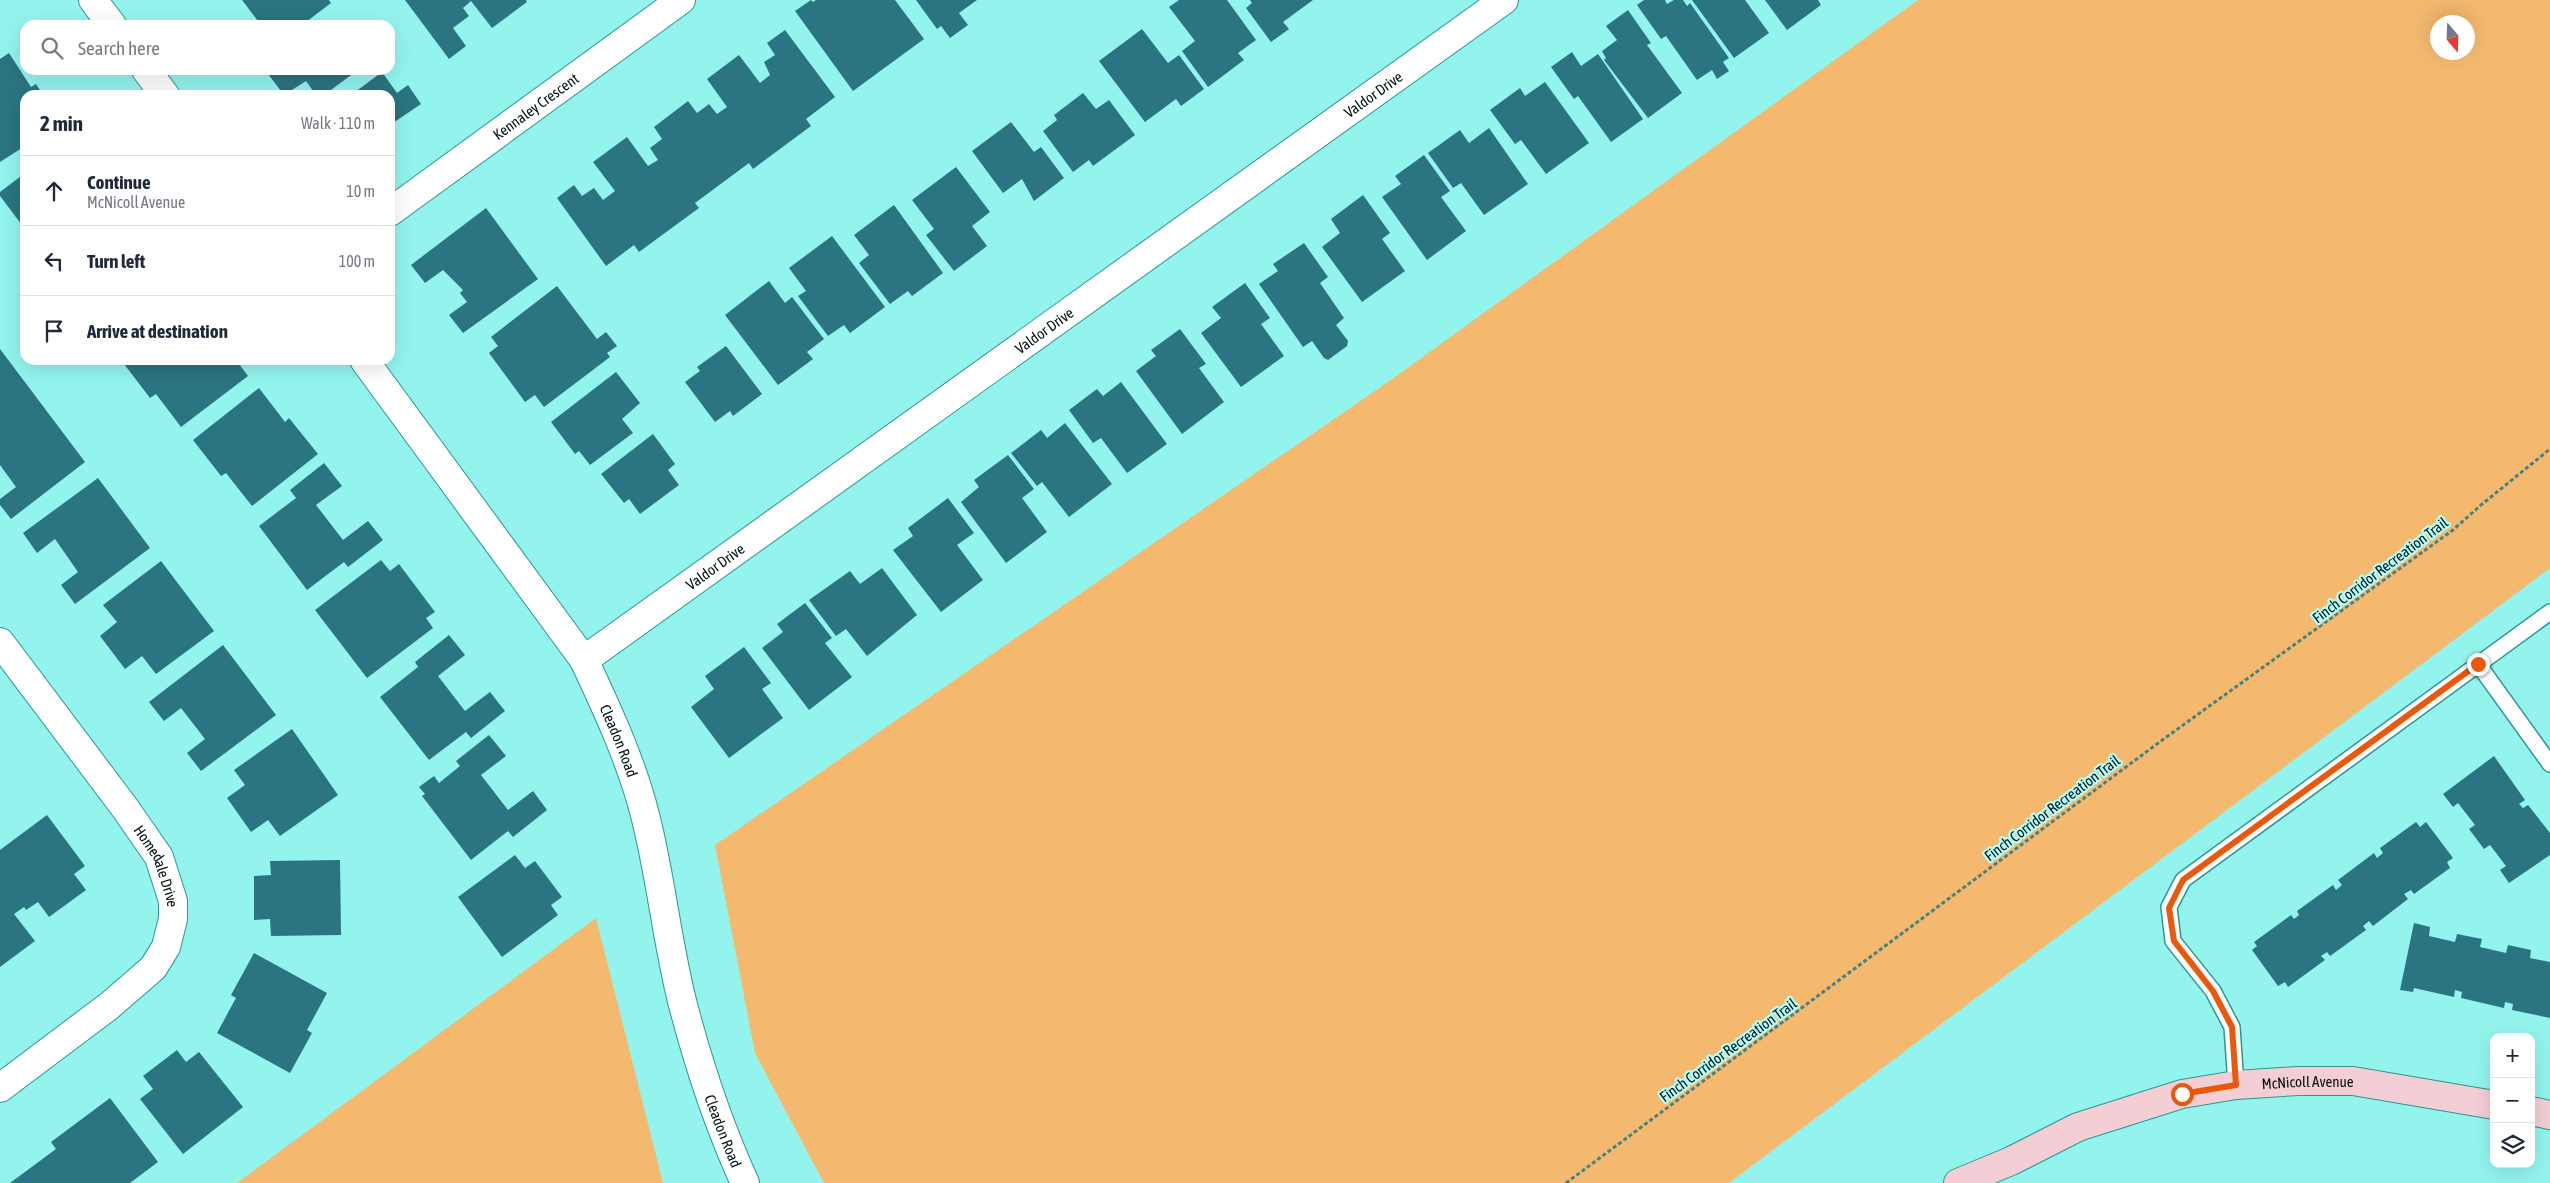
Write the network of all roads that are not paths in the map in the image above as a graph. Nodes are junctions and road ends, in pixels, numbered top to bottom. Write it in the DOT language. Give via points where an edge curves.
graph roads {
  1 [pos="93,0"];
  2 [pos="681,0"];
  3 [pos="1504,0"];
  4 [pos="108,20"];
  5 [pos="150,75"];
  6 [pos="161,90"];
  7 [pos="395,208"];
  8 [pos="368,365"];
  9 [pos="2550,612"];
  10 [pos="0,642"];
  11 [pos="584,660"];
  12 [pos="2478,664"];
  13 [pos="2550,764"];
  14 [pos="2236,1085"];
  15 [pos="0,1088"];
  16 [pos="2490,1104"];
  17 [pos="2535,1112"];
  18 [pos="2550,1115"];
  19 [pos="745,1183"];
  20 [pos="1958,1183"];
  1 -- 4 [label="street"];
  2 -- 7 [label="street, Kennaley Crescent"];
  3 -- 11 [label="street, Valdor Drive"];
  5 -- 6 [label="street"];
  8 -- 11 [label="street, Cleadon Road"];
  9 -- 12 [label="lane"];
  10 -- 15 [label="street, Homedale Drive" via="159,857 173,901 173,919 166,947 153,968 109,1006"];
  11 -- 19 [label="street, Cleadon Road" via="610,715 646,818 682,1000 706,1084"];
  12 -- 13 [label="lane"];
  12 -- 14 [label="lane" via="2183,880 2169,908 2174,941 2213,991 2232,1027"];
  14 -- 16 [label="main road, McNicoll Avenue" via="2353,1082"];
  14 -- 20 [label="main road, McNicoll Avenue" via="2182,1094 2078,1128"];
  17 -- 18 [label="main road"];
}
